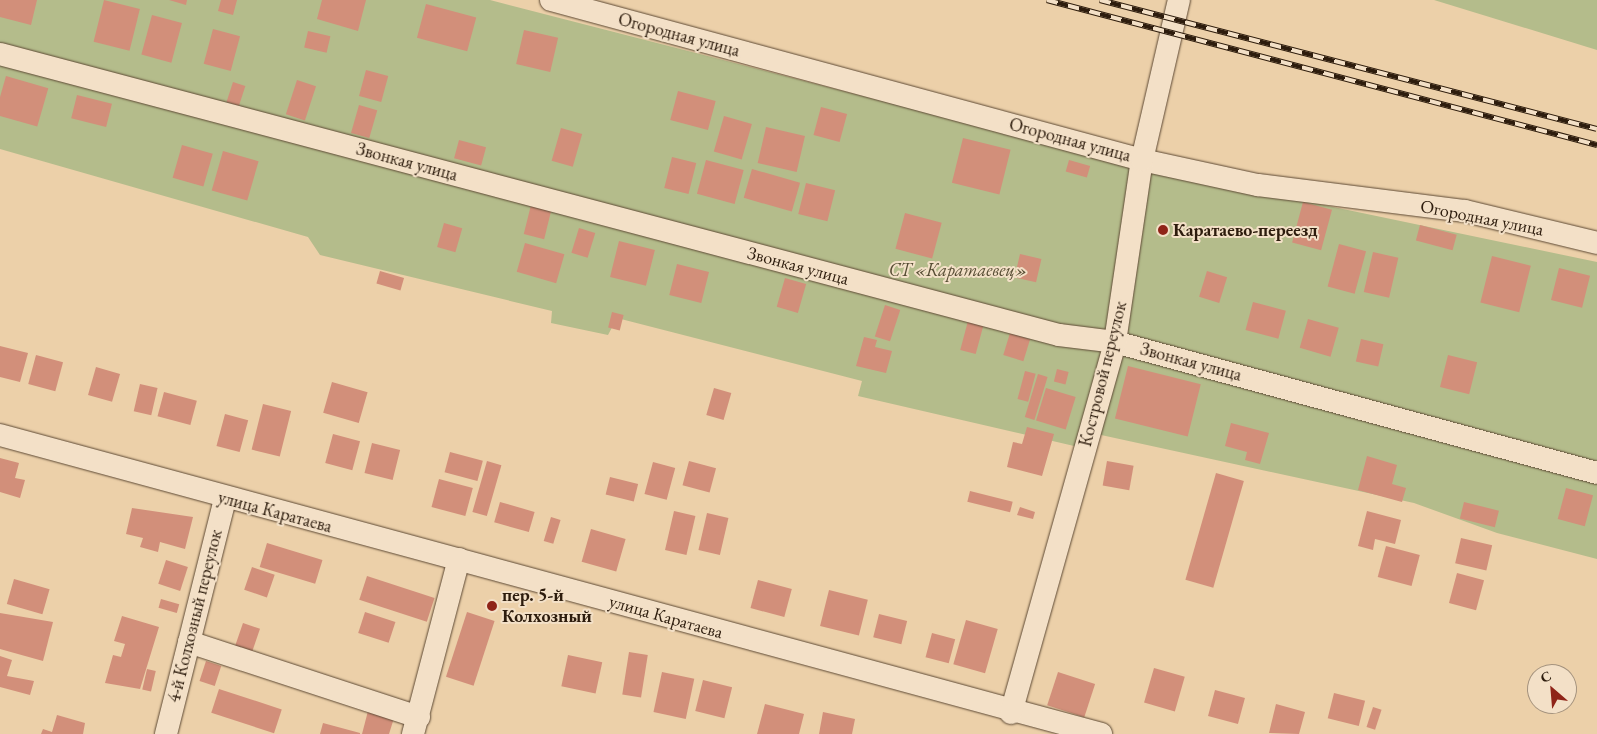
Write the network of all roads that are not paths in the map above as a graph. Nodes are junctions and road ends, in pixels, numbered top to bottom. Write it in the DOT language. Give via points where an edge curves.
graph roads {
  1 [pos="551,0"];
  2 [pos="1179,0"];
  3 [pos="0,54"];
  4 [pos="1142,160"];
  5 [pos="1597,243"];
  6 [pos="1115,342"];
  7 [pos="0,435"];
  8 [pos="1597,474"];
  9 [pos="225,499"];
  10 [pos="459,559"];
  11 [pos="189,642"];
  12 [pos="1011,713"];
  13 [pos="416,725"];
  14 [pos="166,734"];
  15 [pos="1101,734"];
  1 -- 4 [label="street, Огородная улица"];
  2 -- 4 [label="street, Костровой переулок"];
  3 -- 6 [label="street, Звонкая улица" via="1060,335"];
  4 -- 5 [label="street, Огородная улица" via="1258,185 1465,211"];
  4 -- 6 [label="street, Костровой переулок"];
  6 -- 8 [label="street, Звонкая улица"];
  6 -- 12 [label="street, Костровой переулок"];
  7 -- 9 [label="street, улица Каратаева"];
  9 -- 10 [label="street, улица Каратаева"];
  9 -- 11 [label="street, 4-й Колхозный переулок"];
  10 -- 12 [label="street, улица Каратаева"];
  10 -- 13 [label="street"];
  11 -- 13 [label="street"];
  11 -- 14 [label="street, 4-й Колхозный переулок"];
  12 -- 15 [label="street, улица Каратаева"];
}
